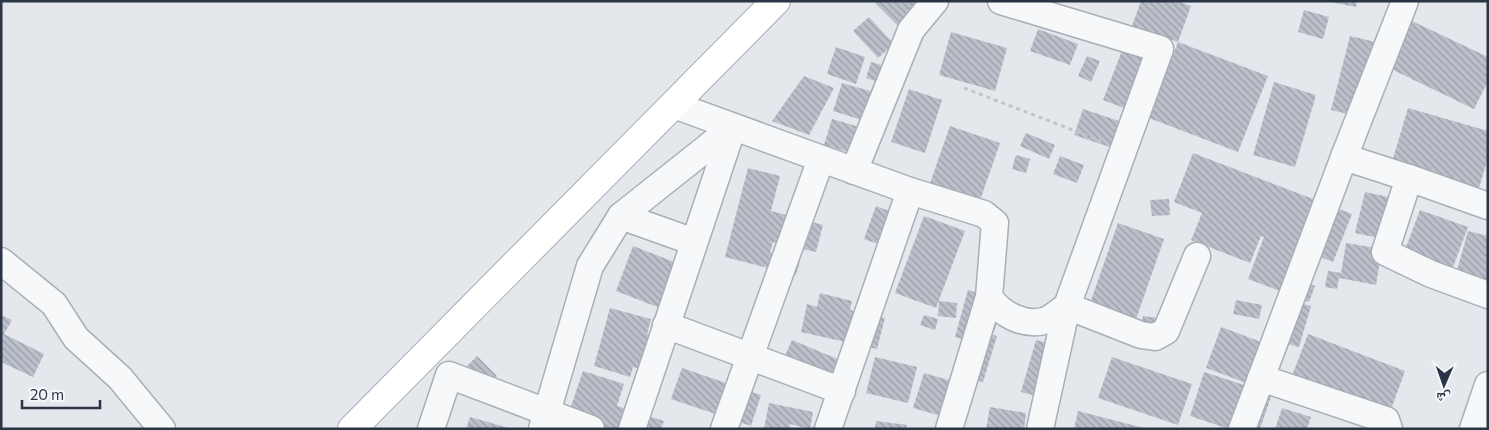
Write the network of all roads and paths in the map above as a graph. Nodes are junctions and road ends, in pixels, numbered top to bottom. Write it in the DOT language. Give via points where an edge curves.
graph roads {
  1 [pos="776,1"];
  2 [pos="935,1"];
  3 [pos="1001,1"];
  4 [pos="1405,1"];
  5 [pos="964,88"];
  6 [pos="674,105"];
  7 [pos="733,127"];
  8 [pos="1123,149"];
  9 [pos="1344,156"];
  10 [pos="821,159"];
  11 [pos="854,171"];
  12 [pos="1409,178"];
  13 [pos="910,191"];
  14 [pos="1488,206"];
  15 [pos="621,216"];
  16 [pos="694,242"];
  17 [pos="1197,256"];
  18 [pos="1,261"];
  19 [pos="1488,295"];
  20 [pos="989,297"];
  21 [pos="1067,306"];
  22 [pos="666,325"];
  23 [pos="749,356"];
  24 [pos="1262,378"];
  25 [pos="1488,385"];
  26 [pos="842,391"];
  27 [pos="545,421"];
  28 [pos="833,428"];
  29 [pos="162,429"];
  30 [pos="352,429"];
  31 [pos="430,429"];
  32 [pos="591,429"];
  33 [pos="632,429"];
  34 [pos="724,429"];
  35 [pos="949,429"];
  36 [pos="1040,429"];
  37 [pos="1242,429"];
  38 [pos="1388,429"];
  39 [pos="1473,429"];
  1 -- 6 [label="main road"];
  2 -- 11 [label="street" via="911,30"];
  3 -- 8 [label="street" via="1160,49"];
  4 -- 9 [label="street"];
  5 -- 8 [label="path"];
  6 -- 7 [label="street"];
  6 -- 30 [label="main road"];
  7 -- 10 [label="street"];
  7 -- 15 [label="street"];
  7 -- 16 [label="street"];
  8 -- 21 [label="street"];
  9 -- 12 [label="street"];
  9 -- 24 [label="street"];
  10 -- 11 [label="street"];
  10 -- 23 [label="street"];
  11 -- 13 [label="street"];
  12 -- 14 [label="street"];
  12 -- 19 [label="street" via="1385,252"];
  13 -- 20 [label="street" via="984,214 995,223"];
  13 -- 26 [label="street"];
  15 -- 16 [label="street"];
  15 -- 27 [label="street" via="590,266"];
  16 -- 22 [label="street"];
  17 -- 21 [label="street" via="1166,331 1155,337 1141,335"];
  18 -- 29 [label="street" via="54,304 76,338 120,378"];
  20 -- 21 [label="street" via="997,309 1016,319 1044,321"];
  20 -- 35 [label="street"];
  21 -- 36 [label="street"];
  22 -- 23 [label="street"];
  22 -- 33 [label="street"];
  23 -- 26 [label="street"];
  23 -- 34 [label="street"];
  24 -- 37 [label="street"];
  24 -- 38 [label="street" via="1386,420"];
  25 -- 39 [label="street"];
  26 -- 28 [label="street"];
  27 -- 31 [label="street" via="449,375"];
  27 -- 32 [label="street"];
}
